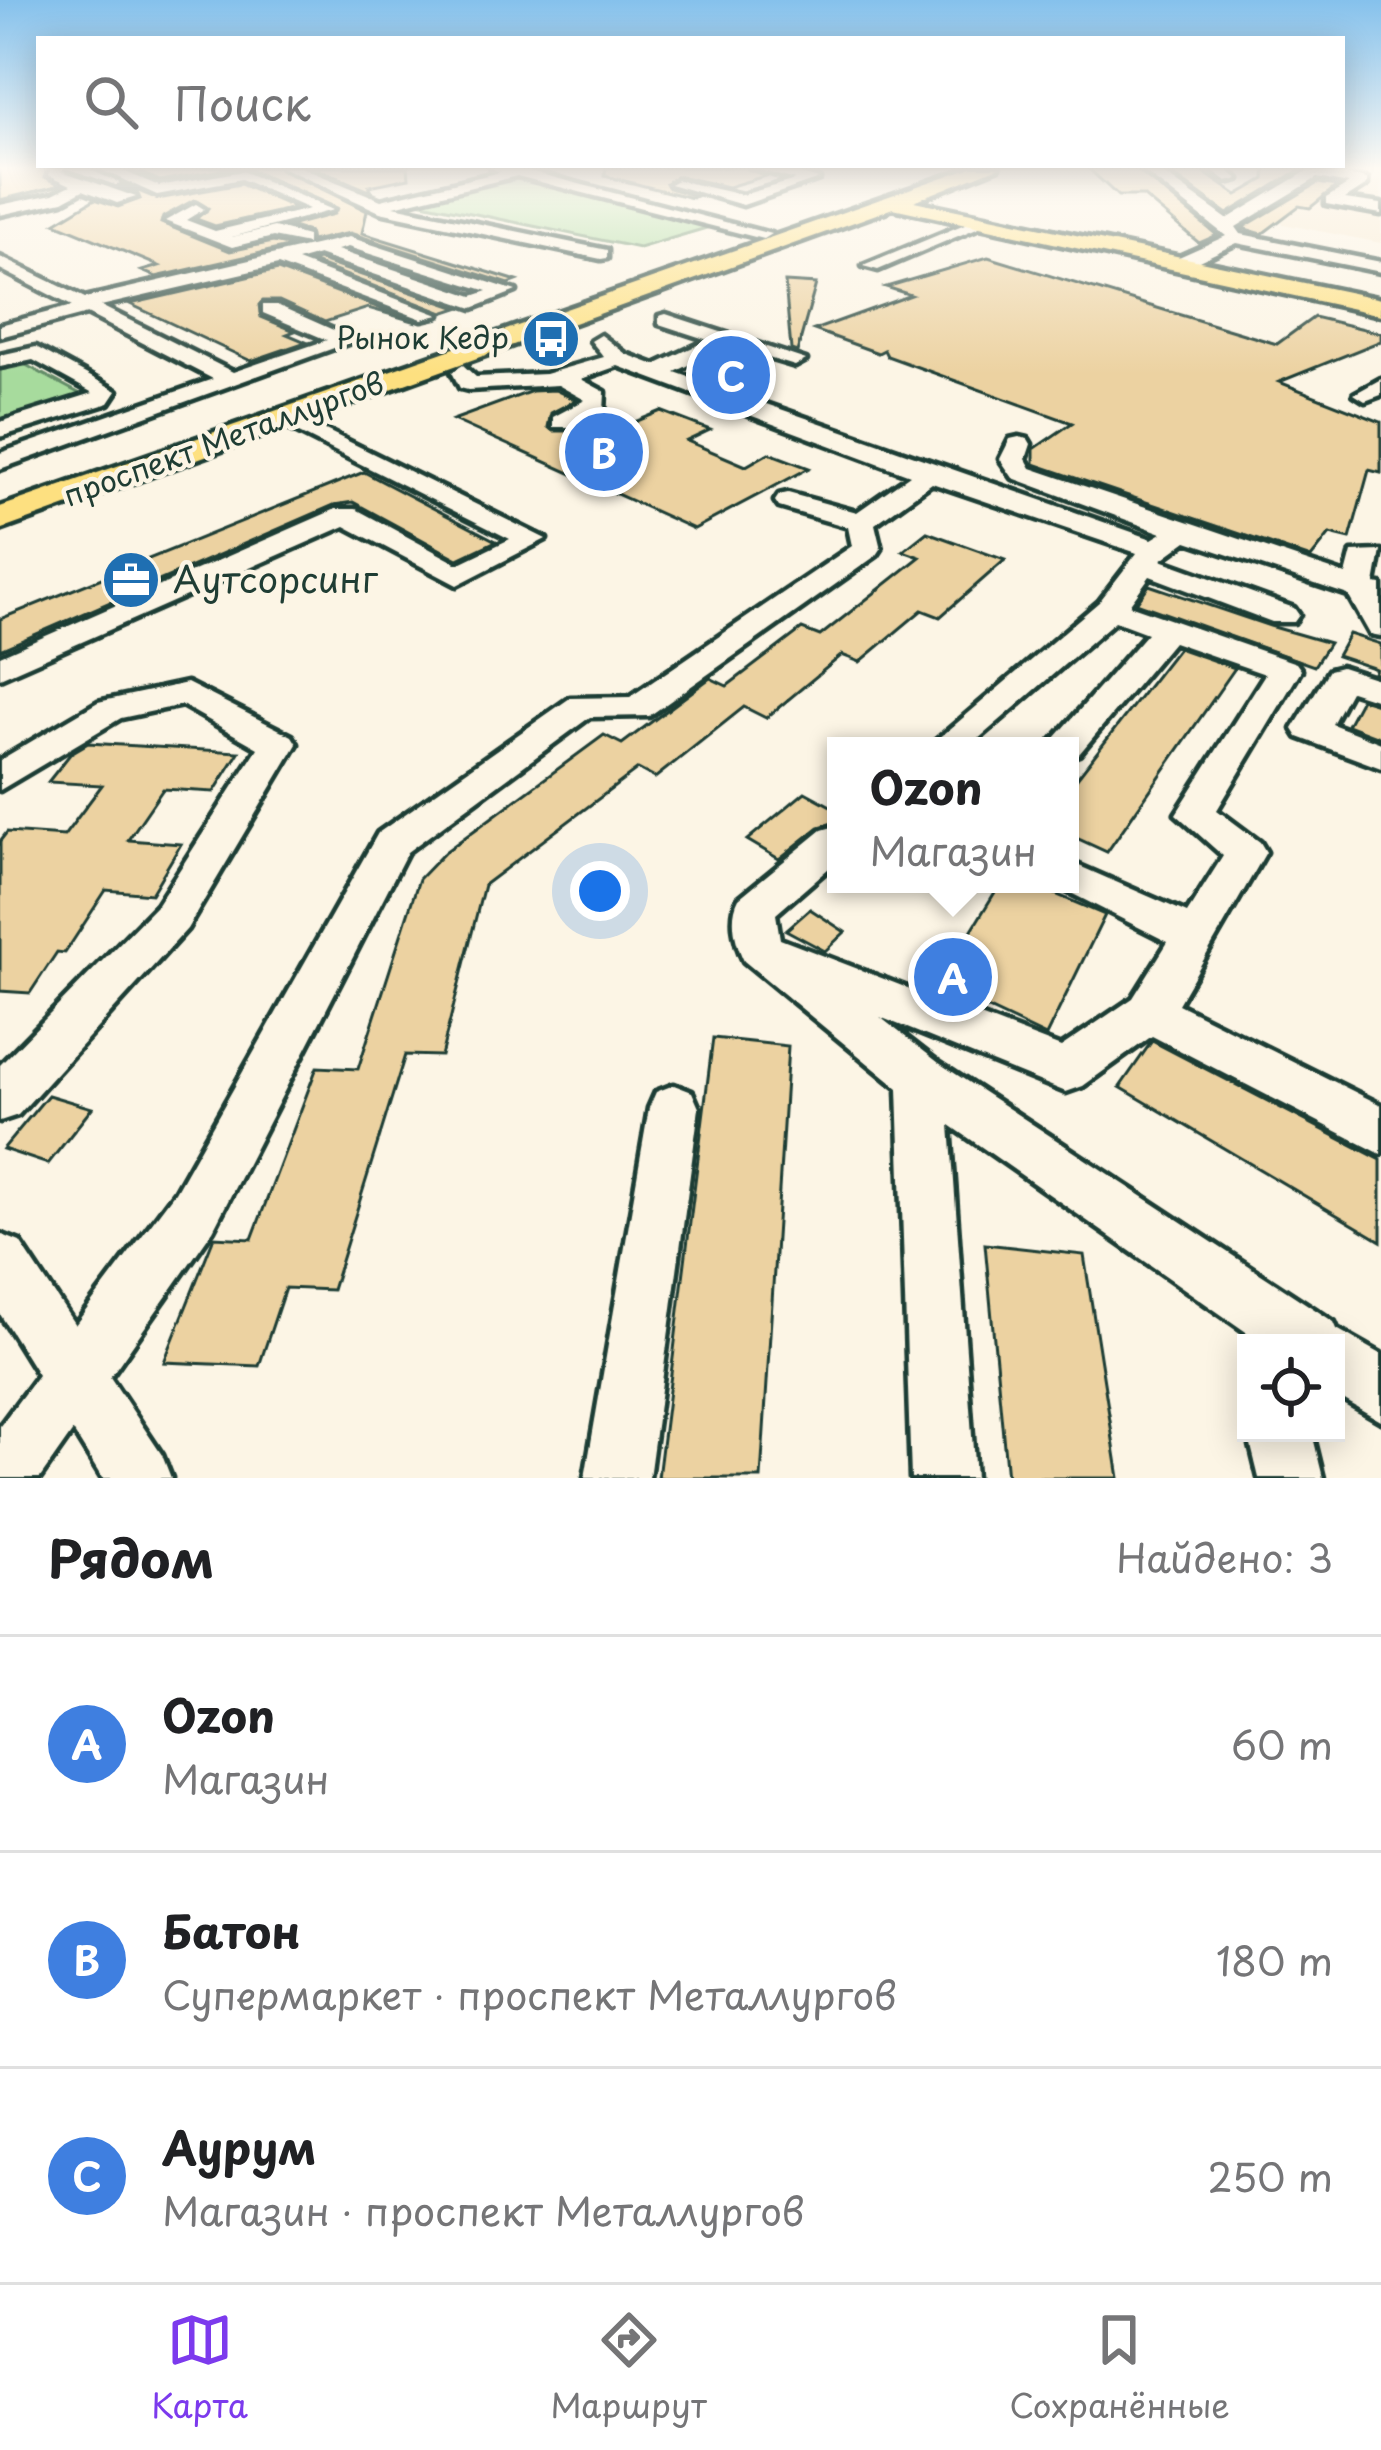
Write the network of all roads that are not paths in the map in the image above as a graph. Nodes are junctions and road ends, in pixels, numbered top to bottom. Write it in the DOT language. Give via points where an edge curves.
graph roads {
  1 [pos="229,236"];
  2 [pos="287,236"];
  3 [pos="520,236"];
  4 [pos="760,236"];
  5 [pos="786,236"];
  6 [pos="948,236"];
  7 [pos="1048,236"];
  8 [pos="1224,236"];
  9 [pos="1248,236"];
  10 [pos="301,240"];
  11 [pos="320,250"];
  12 [pos="601,254"];
  13 [pos="279,260"];
  14 [pos="256,261"];
  15 [pos="0,262"];
  16 [pos="1178,264"];
  17 [pos="872,266"];
  18 [pos="1381,267"];
  19 [pos="129,270"];
  20 [pos="225,275"];
  21 [pos="91,279"];
  22 [pos="258,284"];
  23 [pos="48,285"];
  24 [pos="161,285"];
  25 [pos="0,293"];
  26 [pos="613,302"];
  27 [pos="130,304"];
  28 [pos="87,305"];
  29 [pos="1381,307"];
  30 [pos="270,309"];
  31 [pos="429,315"];
  32 [pos="666,320"];
  33 [pos="0,331"];
  34 [pos="726,339"];
  35 [pos="609,350"];
  36 [pos="794,360"];
  37 [pos="0,362"];
  38 [pos="454,367"];
  39 [pos="656,373"];
  40 [pos="230,379"];
  41 [pos="566,380"];
  42 [pos="286,417"];
  43 [pos="561,422"];
  44 [pos="0,430"];
  45 [pos="1019,444"];
  46 [pos="0,461"];
  47 [pos="929,473"];
  48 [pos="0,498"];
  49 [pos="788,500"];
  50 [pos="0,519"];
  51 [pos="861,522"];
  52 [pos="1184,531"];
  53 [pos="1149,556"];
  54 [pos="1381,560"];
  55 [pos="1370,591"];
  56 [pos="1110,609"];
  57 [pos="1282,615"];
  58 [pos="1381,626"];
  59 [pos="1168,628"];
  60 [pos="0,668"];
  61 [pos="1381,691"];
  62 [pos="959,737"];
  63 [pos="1074,737"];
  64 [pos="1381,755"];
  65 [pos="0,777"];
  66 [pos="827,848"];
  67 [pos="1079,881"];
  68 [pos="1197,937"];
  69 [pos="760,949"];
  70 [pos="1149,1012"];
  71 [pos="922,1078"];
  72 [pos="0,1099"];
  73 [pos="674,1108"];
  74 [pos="1381,1131"];
  75 [pos="0,1262"];
  76 [pos="1253,1320"];
  77 [pos="1290,1334"];
  78 [pos="1345,1365"];
  79 [pos="76,1378"];
  80 [pos="1381,1390"];
  81 [pos="1282,1442"];
  82 [pos="1,1478"];
  83 [pos="140,1478"];
  84 [pos="617,1478"];
  85 [pos="943,1478"];
  86 [pos="1292,1478"];
  1 -- 14 [label="street" via="253,250"];
  2 -- 10 [label="street"];
  3 -- 12 [label="street"];
  4 -- 48 [label="main road, проспект Металлургов"];
  5 -- 26 [label="main road, проспект Металлургов"];
  6 -- 17 [label="street"];
  7 -- 16 [label="main road"];
  8 -- 16 [label="street"];
  9 -- 18 [label="street"];
  11 -- 11 [label="street" via="350,242 507,291 473,302"];
  11 -- 13 [label="street"];
  13 -- 14 [label="street"];
  13 -- 31 [label="street"];
  14 -- 20 [label="street"];
  15 -- 23 [label="street"];
  16 -- 29 [label="main road"];
  19 -- 24 [label="street"];
  20 -- 22 [label="street"];
  20 -- 24 [label="street"];
  20 -- 27 [label="street"];
  21 -- 23 [label="street"];
  23 -- 25 [label="street"];
  23 -- 28 [label="street"];
  24 -- 28 [label="street"];
  26 -- 35 [label="street" via="601,328"];
  26 -- 38 [label="main road, проспект Металлургов"];
  28 -- 33 [label="street"];
  28 -- 40 [label="street"];
  30 -- 40 [label="street" via="346,340"];
  32 -- 34 [label="street"];
  34 -- 36 [label="street"];
  34 -- 39 [label="street"];
  35 -- 38 [label="street"];
  35 -- 39 [label="street"];
  35 -- 41 [label="street"];
  37 -- 44 [label="street" via="36,353 106,392"];
  38 -- 41 [label="street" via="468,383"];
  38 -- 42 [label="main road, проспект Металлургов"];
  39 -- 47 [label="street"];
  40 -- 46 [label="street"];
  41 -- 43 [label="street" via="597,397 596,407"];
  42 -- 50 [label="main road, проспект Металлургов"];
  42 -- 60 [label="street" via="532,539 457,576 346,515"];
  45 -- 52 [label="street" via="1013,459 1022,472"];
  47 -- 51 [label="street"];
  47 -- 53 [label="street"];
  49 -- 51 [label="street"];
  51 -- 79 [label="street" via="867,549 637,708 582,706 392,843 194,1211"];
  52 -- 53 [label="street"];
  52 -- 55 [label="street"];
  53 -- 56 [label="street"];
  53 -- 57 [label="street"];
  54 -- 55 [label="street" via="1362,558"];
  55 -- 58 [label="street"];
  56 -- 59 [label="street"];
  56 -- 62 [label="street"];
  59 -- 63 [label="street"];
  59 -- 68 [label="street" via="1284,670 1195,814 1246,852"];
  61 -- 64 [label="street" via="1341,677 1311,729"];
  65 -- 72 [label="street" via="110,710 188,693 279,744 172,917"];
  66 -- 69 [label="street" via="754,909"];
  67 -- 68 [label="street"];
  68 -- 70 [label="street"];
  69 -- 70 [label="street" via="1066,1071"];
  69 -- 71 [label="street"];
  70 -- 74 [label="street"];
  71 -- 76 [label="street"];
  71 -- 85 [label="street"];
  73 -- 84 [label="street"];
  75 -- 79 [label="street"];
  76 -- 77 [label="street"];
  78 -- 80 [label="street"];
  79 -- 82 [label="street"];
  79 -- 83 [label="street"];
  81 -- 86 [label="street"];
}
